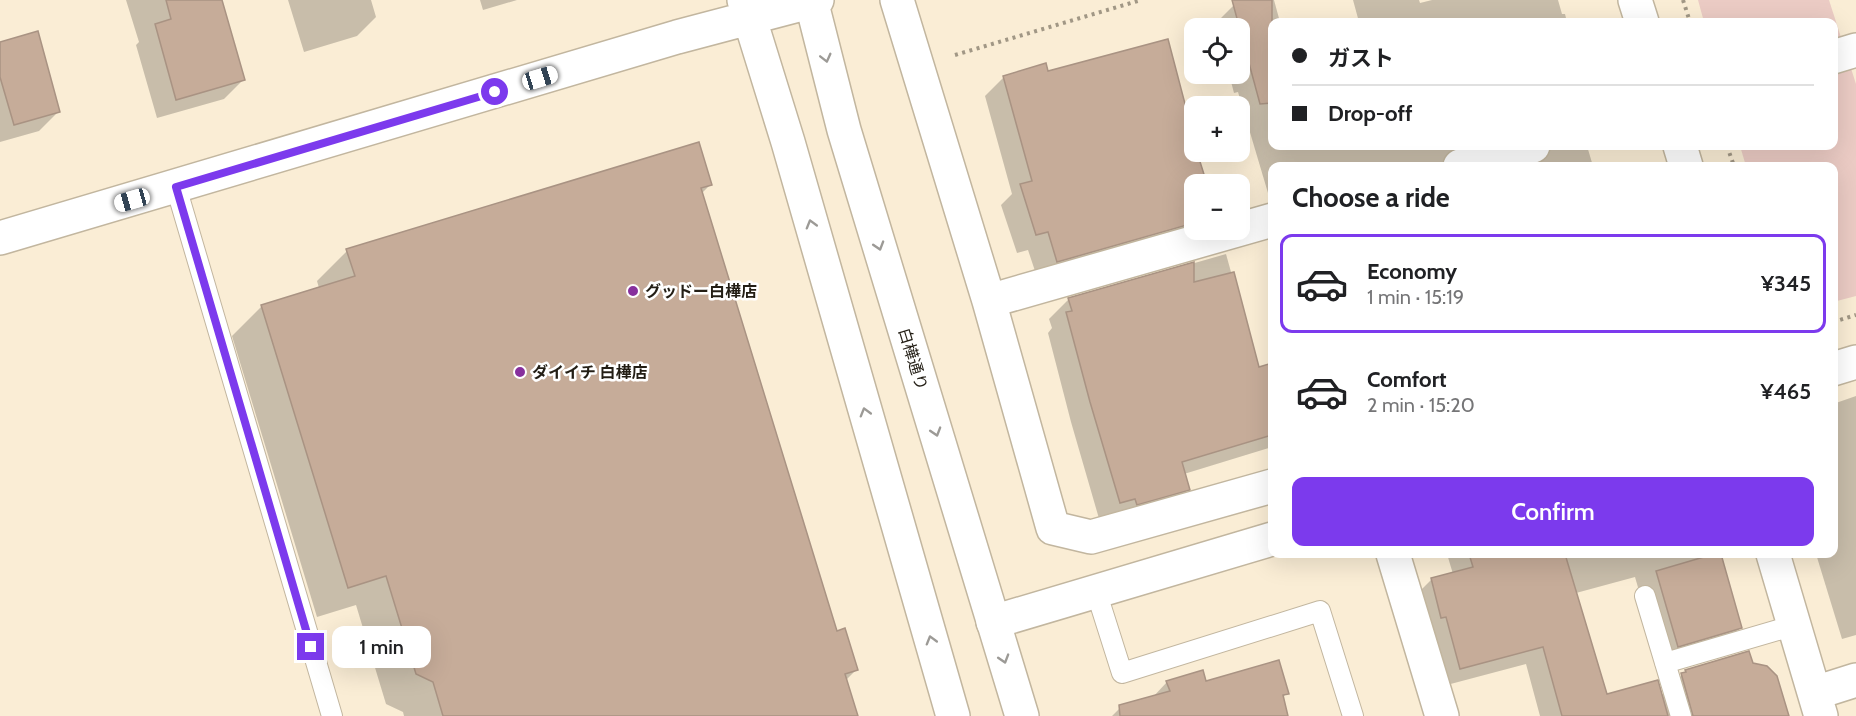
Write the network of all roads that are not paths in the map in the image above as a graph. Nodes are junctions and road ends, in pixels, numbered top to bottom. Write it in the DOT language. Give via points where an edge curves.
graph roads {
  1 [pos="813,0"];
  2 [pos="897,0"];
  3 [pos="1635,0"];
  4 [pos="746,9"];
  5 [pos="1641,18"];
  6 [pos="1856,50"];
  7 [pos="1838,55"];
  8 [pos="1518,150"];
  9 [pos="1475,162"];
  10 [pos="176,187"];
  11 [pos="1268,221"];
  12 [pos="0,238"];
  13 [pos="989,301"];
  14 [pos="1856,362"];
  15 [pos="1838,367"];
  16 [pos="1268,487"];
  17 [pos="1268,540"];
  18 [pos="1394,558"];
  19 [pos="1774,558"];
  20 [pos="1096,591"];
  21 [pos="1645,596"];
  22 [pos="993,622"];
  23 [pos="1795,625"];
  24 [pos="1665,663"];
  25 [pos="1856,680"];
  26 [pos="1818,704"];
  27 [pos="332,716"];
  28 [pos="953,716"];
  29 [pos="1022,716"];
  30 [pos="1353,716"];
  31 [pos="1442,716"];
  32 [pos="1681,716"];
  1 -- 4 [label="street"];
  1 -- 22 [label="street, 白樺通り, one-way" via="844,130"];
  2 -- 13 [label="street"];
  3 -- 5 [label="street"];
  4 -- 10 [label="street" via="666,40"];
  28 -- 4 [label="street, one-way"];
  6 -- 7 [label="street"];
  8 -- 9 [label="street"];
  10 -- 12 [label="street"];
  10 -- 27 [label="lane"];
  11 -- 13 [label="street"];
  13 -- 16 [label="street" via="1053,528 1092,537"];
  14 -- 15 [label="street"];
  17 -- 20 [label="street"];
  18 -- 31 [label="street"];
  19 -- 23 [label="street"];
  20 -- 22 [label="street"];
  20 -- 30 [label="lane" via="1122,673 1320,611"];
  21 -- 24 [label="lane"];
  22 -- 29 [label="street, 白樺通り, one-way"];
  23 -- 24 [label="lane"];
  23 -- 26 [label="street"];
  24 -- 32 [label="lane"];
  25 -- 26 [label="street"];
}
